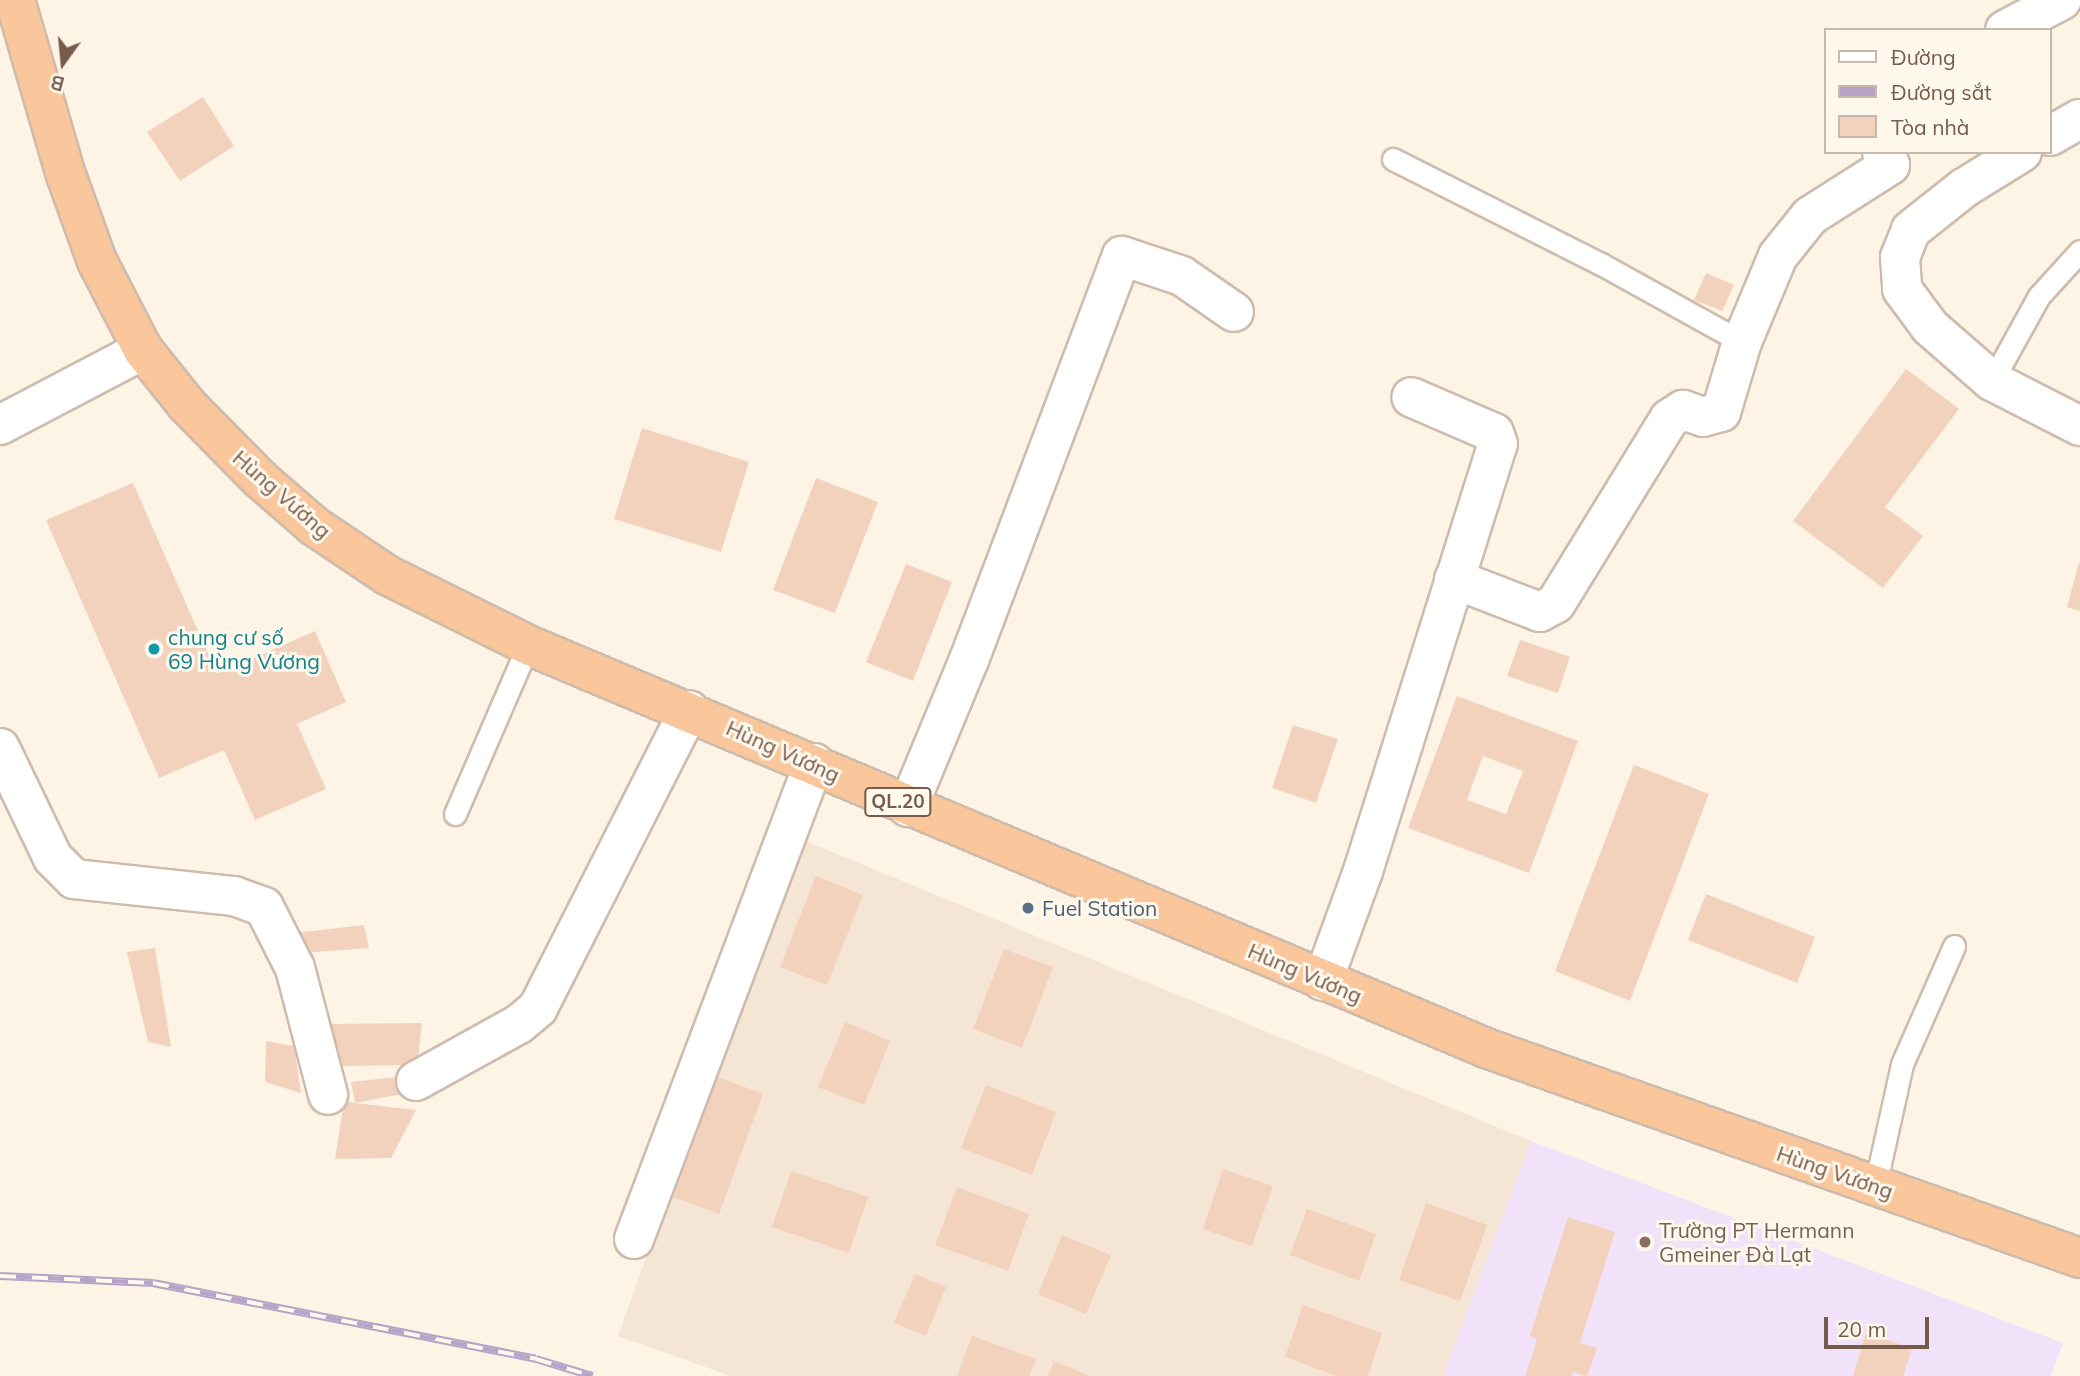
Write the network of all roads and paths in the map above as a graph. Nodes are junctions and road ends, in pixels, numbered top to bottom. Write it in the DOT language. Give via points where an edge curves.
graph roads {
  1 [pos="15,0"];
  2 [pos="2062,0"];
  3 [pos="2009,28"];
  4 [pos="2080,119"];
  5 [pos="2052,135"];
  6 [pos="1883,154"];
  7 [pos="2019,154"];
  8 [pos="1393,159"];
  9 [pos="2080,251"];
  10 [pos="1234,312"];
  11 [pos="1742,342"];
  12 [pos="143,351"];
  13 [pos="1992,381"];
  14 [pos="1411,397"];
  15 [pos="0,425"];
  16 [pos="2080,426"];
  17 [pos="1454,579"];
  18 [pos="528,645"];
  19 [pos="689,710"];
  20 [pos="0,748"];
  21 [pos="814,763"];
  22 [pos="908,807"];
  23 [pos="455,814"];
  24 [pos="1954,946"];
  25 [pos="1323,981"];
  26 [pos="416,1081"];
  27 [pos="328,1095"];
  28 [pos="1875,1186"];
  29 [pos="634,1239"];
  30 [pos="2080,1258"];
  1 -- 12 [label="highway, Hùng Vương / QL.20" via="66,175 97,261"];
  2 -- 3 [label="street"];
  4 -- 5 [label="street"];
  6 -- 11 [label="street" via="1889,165 1810,216 1778,256"];
  7 -- 13 [label="street" via="1964,188 1911,230 1900,257 1902,289 1912,308"];
  8 -- 11 [label="lane" via="1601,264"];
  9 -- 13 [label="lane" via="2039,296"];
  10 -- 22 [label="street" via="1182,276 1122,256 969,660"];
  11 -- 17 [label="street" via="1721,412 1703,417 1683,410 1669,419 1556,603 1539,612"];
  12 -- 15 [label="street"];
  12 -- 18 [label="highway, Hùng Vương / QL.20" via="250,470 314,526 387,575"];
  13 -- 16 [label="street"];
  14 -- 17 [label="street" via="1494,433 1498,444"];
  17 -- 25 [label="street" via="1363,871"];
  18 -- 19 [label="highway, Hùng Vương / QL.20"];
  18 -- 23 [label="lane"];
  19 -- 21 [label="highway, Hùng Vương / QL.20"];
  19 -- 26 [label="street" via="538,1008 519,1024"];
  20 -- 27 [label="street" via="53,858 74,879 234,896 264,907 295,968"];
  21 -- 22 [label="highway, Hùng Vương / QL.20"];
  21 -- 29 [label="street"];
  22 -- 25 [label="highway, Hùng Vương / QL.20"];
  24 -- 28 [label="lane" via="1902,1064"];
  25 -- 28 [label="highway, Hùng Vương / QL.20" via="1486,1048"];
  28 -- 30 [label="highway, Hùng Vương / QL.20"];
}
